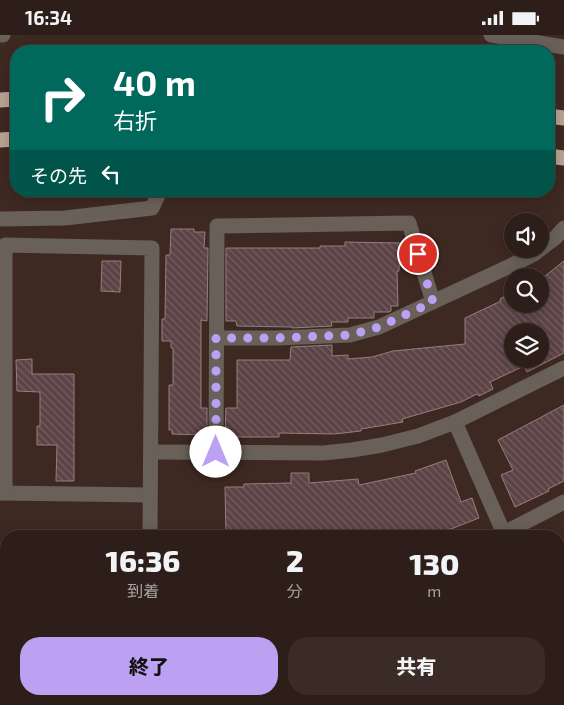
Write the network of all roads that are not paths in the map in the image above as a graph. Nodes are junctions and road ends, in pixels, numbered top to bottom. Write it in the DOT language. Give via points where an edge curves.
graph roads {
  1 [pos="491,35"];
  2 [pos="552,45"];
  3 [pos="157,197"];
  4 [pos="0,219"];
  5 [pos="564,228"];
  6 [pos="433,302"];
  7 [pos="216,338"];
  8 [pos="564,368"];
  9 [pos="455,422"];
  10 [pos="152,452"];
  11 [pos="216,452"];
  12 [pos="3,493"];
  13 [pos="150,495"];
  14 [pos="564,503"];
  15 [pos="150,530"];
  16 [pos="500,530"];
  17 [pos="512,530"];
  1 -- 2 [label="street"];
  3 -- 4 [label="street" via="152,209 65,218"];
  5 -- 6 [label="street" via="534,254"];
  6 -- 7 [label="street" via="379,327 350,335"];
  6 -- 7 [label="street" via="409,223 216,226"];
  7 -- 11 [label="street"];
  8 -- 9 [label="street"];
  9 -- 11 [label="street" via="418,436 352,450 324,453"];
  9 -- 16 [label="street"];
  10 -- 11 [label="street"];
  10 -- 12 [label="street" via="152,248 5,245"];
  10 -- 13 [label="street"];
  12 -- 13 [label="street"];
  13 -- 15 [label="street"];
  14 -- 17 [label="street"];
}
